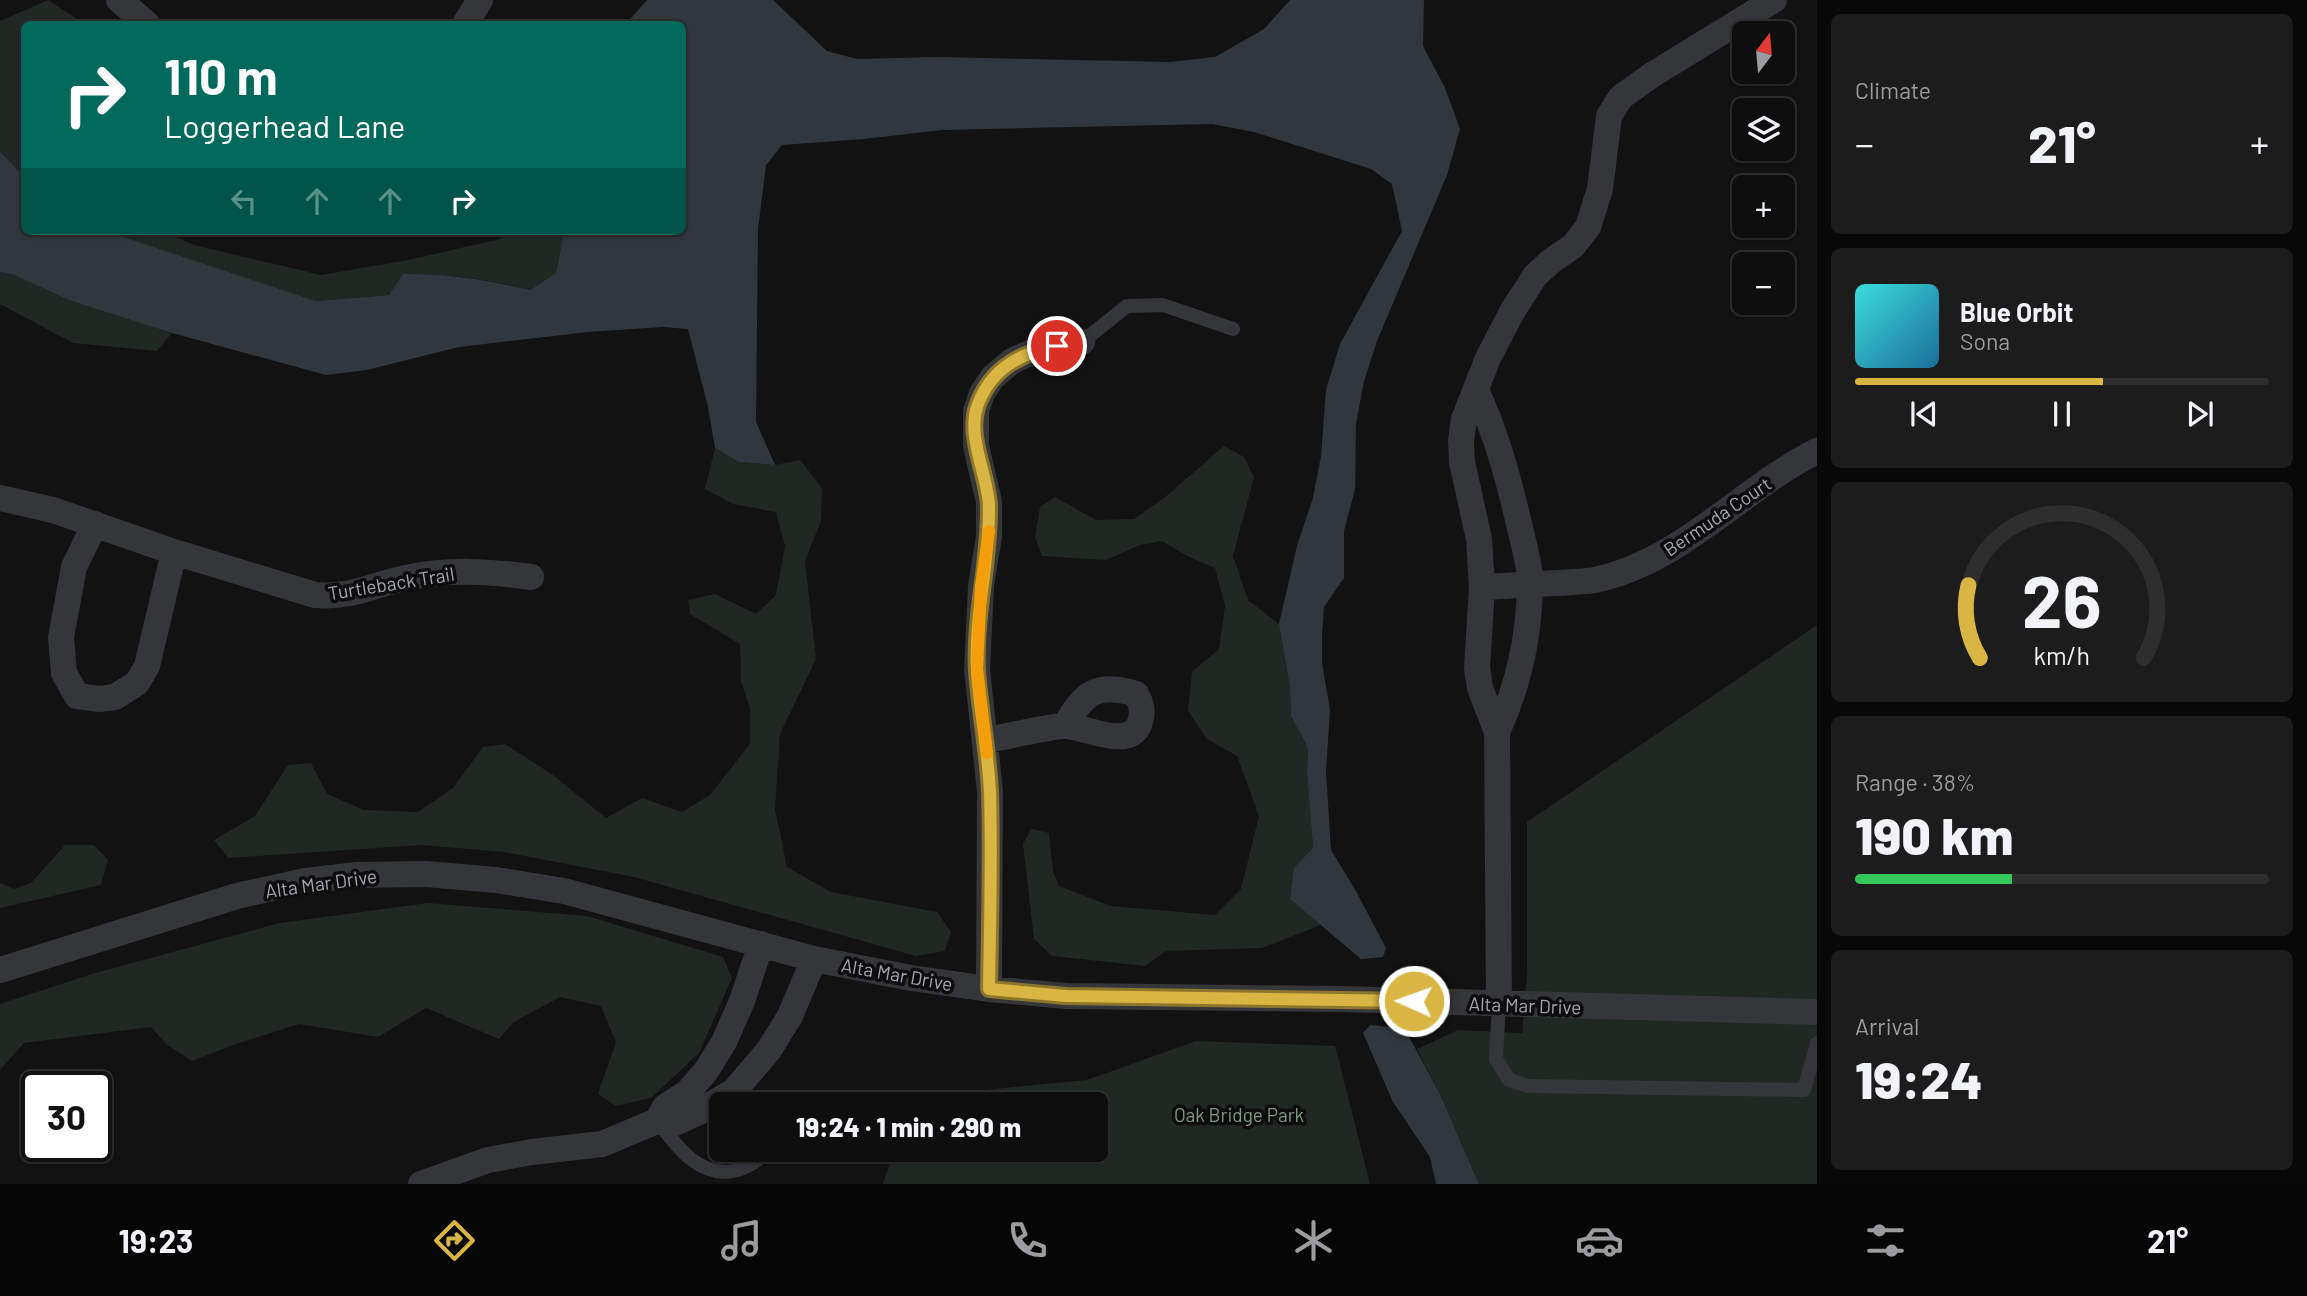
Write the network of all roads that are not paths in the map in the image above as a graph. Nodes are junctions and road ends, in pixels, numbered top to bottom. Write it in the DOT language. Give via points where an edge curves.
graph roads {
  1 [pos="119,0"];
  2 [pos="480,0"];
  3 [pos="1774,0"];
  4 [pos="144,21"];
  5 [pos="467,21"];
  6 [pos="1233,329"];
  7 [pos="1082,342"];
  8 [pos="1476,390"];
  9 [pos="1817,451"];
  10 [pos="0,498"];
  11 [pos="95,524"];
  12 [pos="174,552"];
  13 [pos="530,576"];
  14 [pos="1530,584"];
  15 [pos="1482,587"];
  16 [pos="1065,726"];
  17 [pos="1497,732"];
  18 [pos="986,740"];
  19 [pos="761,944"];
  20 [pos="814,959"];
  21 [pos="0,970"];
  22 [pos="989,989"];
  23 [pos="1499,1004"];
  24 [pos="1817,1012"];
  25 [pos="1817,1043"];
  26 [pos="657,1121"];
  27 [pos="755,1162"];
  28 [pos="421,1184"];
  1 -- 4 [label="street"];
  2 -- 5 [label="street"];
  3 -- 8 [label="street" via="1620,97 1609,117 1600,189 1588,227 1573,246 1535,276 1488,358"];
  6 -- 7 [label="lane" via="1163,305 1127,306"];
  7 -- 18 [label="street" via="1039,349 1012,361 993,377 976,411 976,446 989,502 977,669"];
  8 -- 14 [label="street" via="1500,449"];
  8 -- 15 [label="street" via="1461,441 1479,539"];
  9 -- 14 [label="street, Bermuda Court" via="1654,558 1593,580"];
  10 -- 11 [label="street, Turtleback Trail"];
  11 -- 12 [label="street, Turtleback Trail"];
  11 -- 12 [label="street" via="74,567 61,637 64,673 77,696 115,697 137,683 147,666"];
  12 -- 13 [label="street, Turtleback Trail" via="315,595 353,594 402,578 442,572"];
  14 -- 15 [label="street, Bermuda Court"];
  14 -- 17 [label="street" via="1519,672"];
  15 -- 17 [label="street" via="1477,668"];
  16 -- 18 [label="street"];
  17 -- 23 [label="street"];
  18 -- 22 [label="street"];
  19 -- 20 [label="street, Alta Mar Drive"];
  19 -- 21 [label="street, Alta Mar Drive" via="565,891 440,875 356,875 237,896"];
  19 -- 26 [label="street" via="724,1042 706,1071 688,1092 665,1107"];
  20 -- 22 [label="street, Alta Mar Drive"];
  20 -- 26 [label="street" via="790,1016 769,1050 734,1091 673,1124"];
  22 -- 23 [label="street, Alta Mar Drive" via="1066,996"];
  23 -- 24 [label="street, Alta Mar Drive"];
  23 -- 25 [label="lane" via="1496,1059 1510,1080 1528,1086 1804,1090"];
  26 -- 27 [label="lane" via="704,1167 738,1172"];
  26 -- 28 [label="street" via="602,1144 488,1160"];
}
